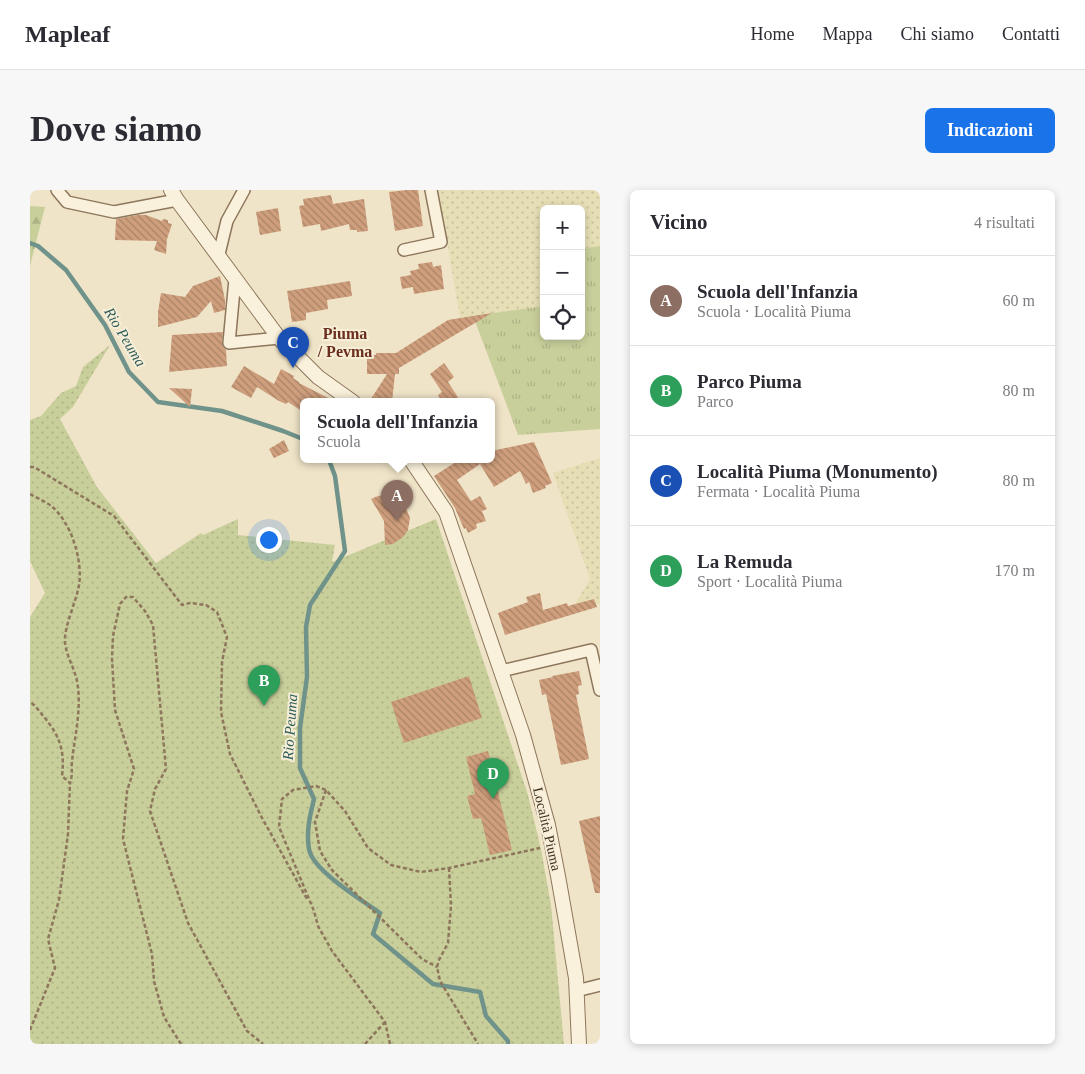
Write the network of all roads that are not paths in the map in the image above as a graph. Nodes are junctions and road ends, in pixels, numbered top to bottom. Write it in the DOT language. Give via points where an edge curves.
graph roads {
  1 [pos="57,190"];
  2 [pos="244,190"];
  3 [pos="432,190"];
  4 [pos="174,195"];
  5 [pos="404,250"];
  6 [pos="219,254"];
  7 [pos="235,279"];
  8 [pos="279,338"];
  9 [pos="347,398"];
  10 [pos="413,463"];
  11 [pos="501,671"];
  12 [pos="600,690"];
  13 [pos="600,985"];
  14 [pos="576,991"];
  15 [pos="578,1044"];
  1 -- 4 [label="street" via="67,202 114,212"];
  2 -- 6 [label="street" via="227,221"];
  3 -- 5 [label="street" via="441,242"];
  4 -- 6 [label="street"];
  6 -- 7 [label="street"];
  7 -- 8 [label="street"];
  7 -- 8 [label="street" via="229,343"];
  8 -- 9 [label="street" via="318,376"];
  10 -- 11 [label="street, Località Piuma" via="446,512"];
  11 -- 12 [label="street" via="591,650"];
  11 -- 14 [label="street, Località Piuma" via="548,825"];
  13 -- 14 [label="street"];
  14 -- 15 [label="street, Località Piuma"];
}
